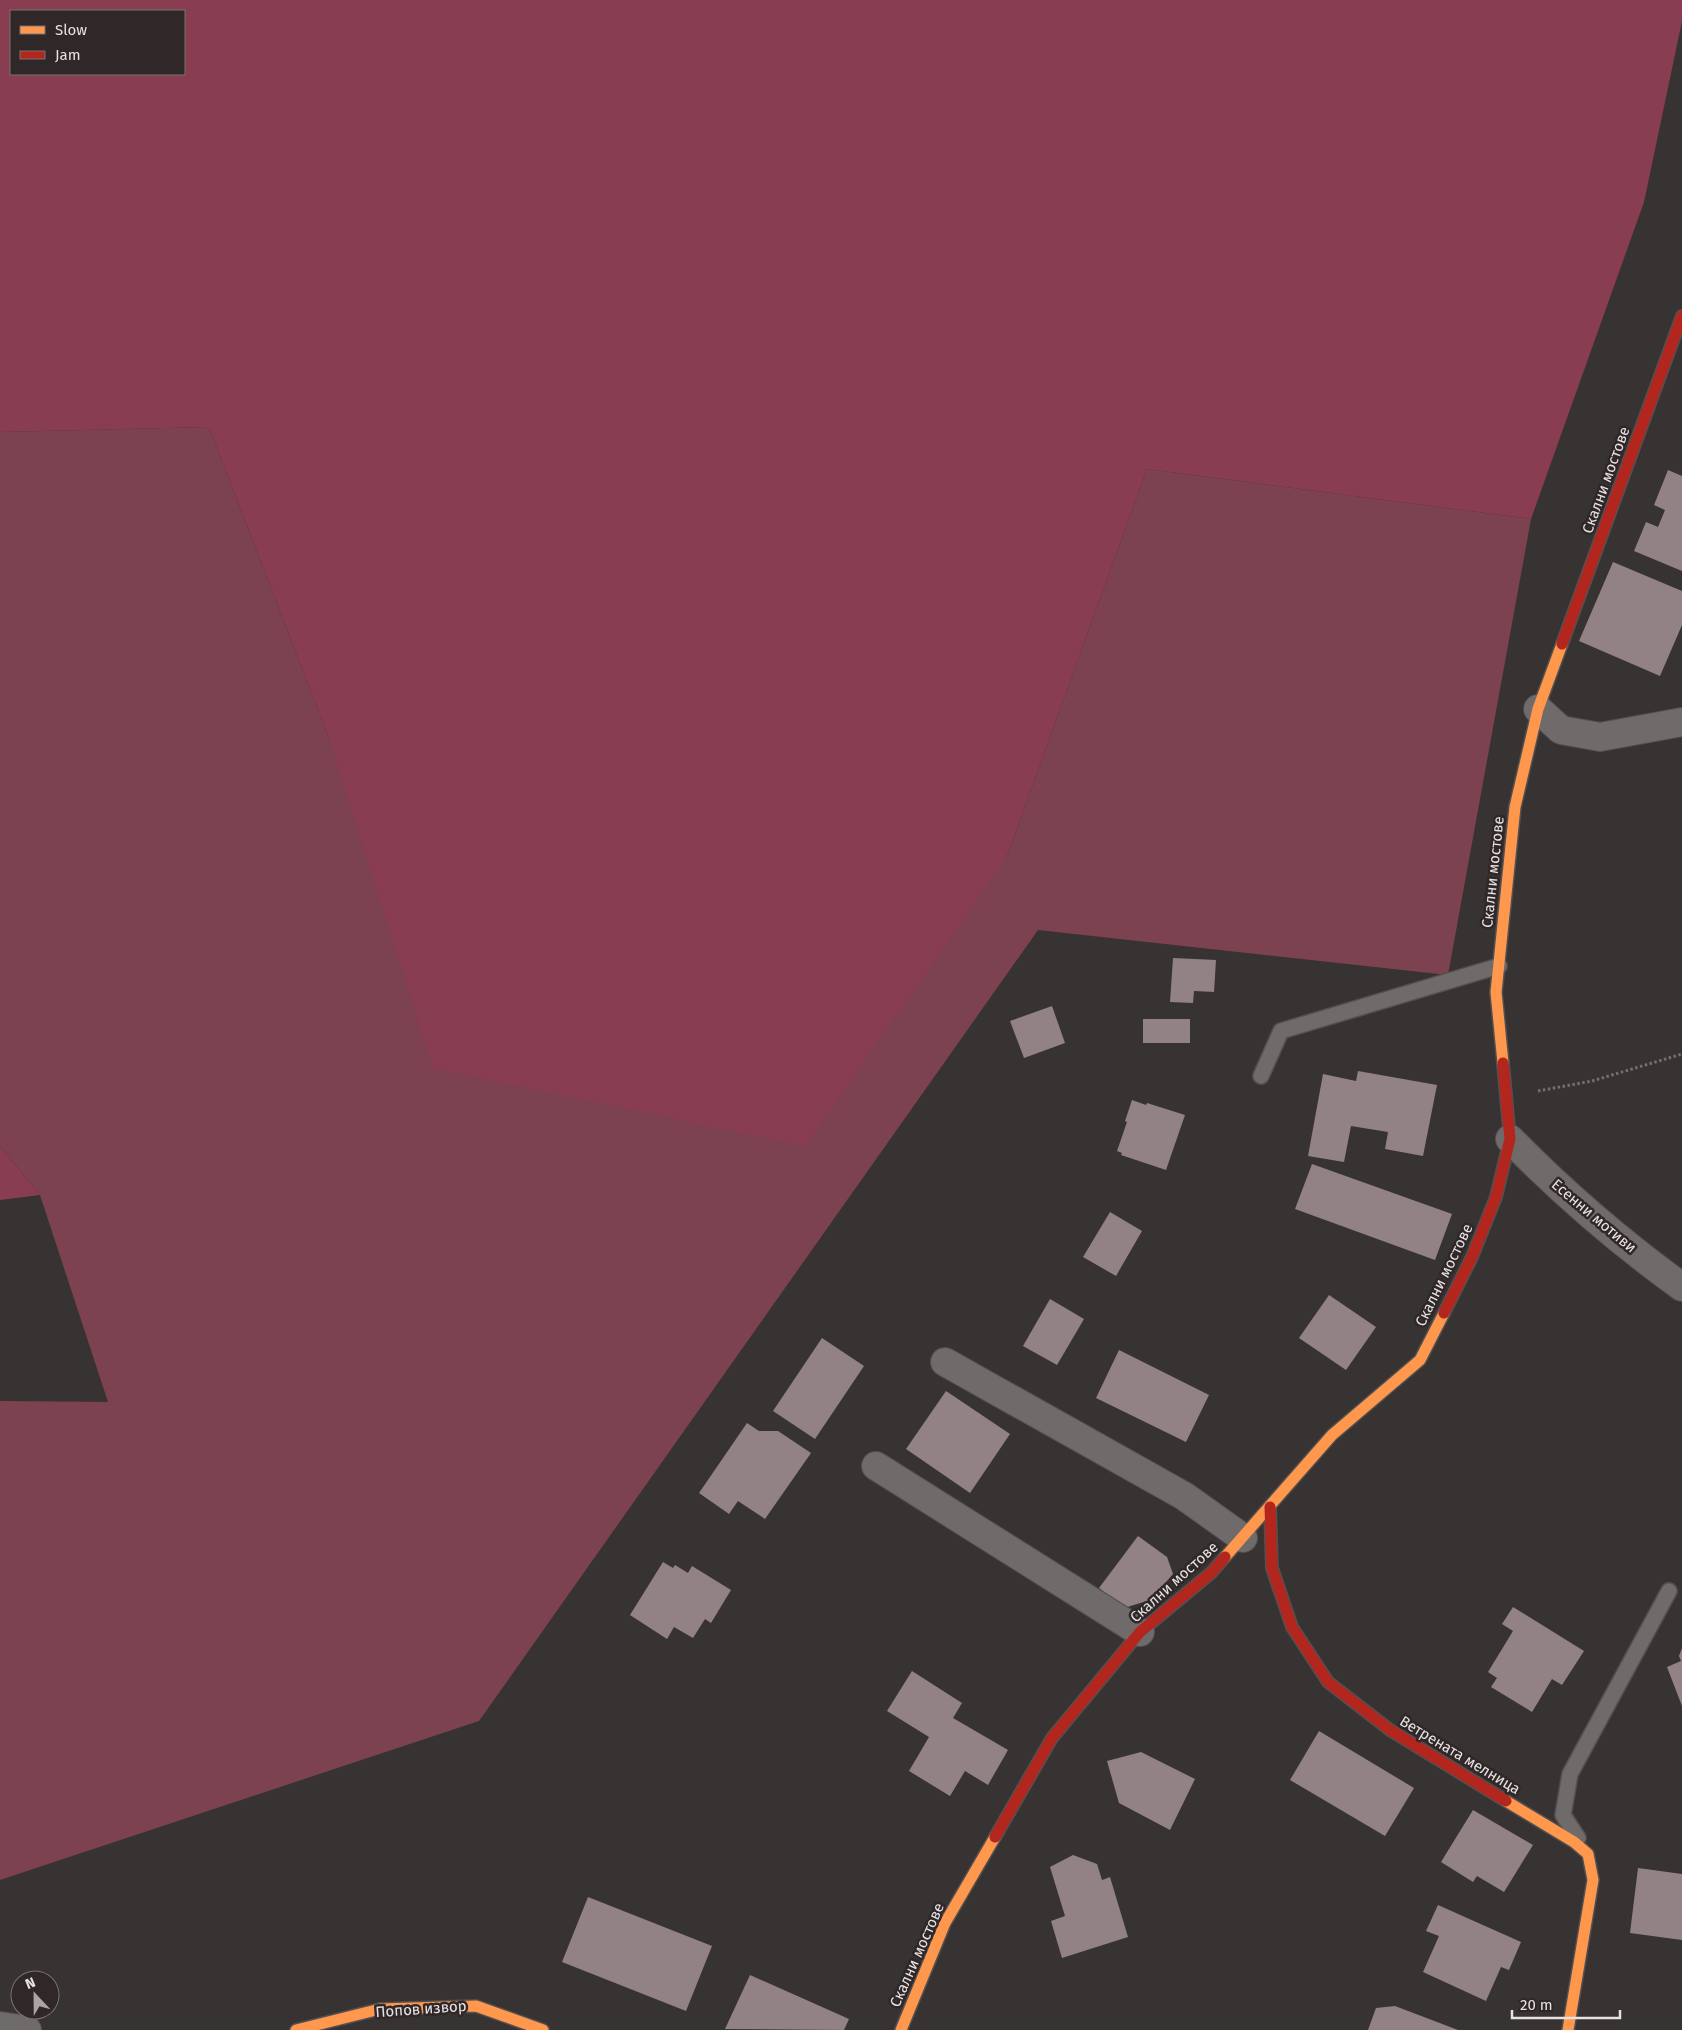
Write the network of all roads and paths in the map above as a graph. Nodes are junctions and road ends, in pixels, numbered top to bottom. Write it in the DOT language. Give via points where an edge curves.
graph roads {
  1 [pos="1682,316"];
  2 [pos="1538,709"];
  3 [pos="1682,722"];
  4 [pos="1499,966"];
  5 [pos="1682,1054"];
  6 [pos="1261,1076"];
  7 [pos="1506,1097"];
  8 [pos="1510,1139"];
  9 [pos="1682,1287"];
  10 [pos="945,1362"];
  11 [pos="876,1466"];
  12 [pos="1270,1507"];
  13 [pos="1242,1538"];
  14 [pos="1669,1591"];
  15 [pos="1140,1632"];
  16 [pos="1588,1854"];
  17 [pos="0,2026"];
  18 [pos="27,2030"];
  19 [pos="296,2030"];
  20 [pos="543,2030"];
  21 [pos="901,2030"];
  22 [pos="1568,2030"];
  1 -- 2 [label="street, Скални мостове"];
  2 -- 3 [label="street" via="1561,730 1600,737"];
  2 -- 4 [label="street, Скални мостове" via="1515,807"];
  4 -- 6 [label="lane" via="1281,1031"];
  4 -- 7 [label="street, Скални мостове" via="1496,992"];
  5 -- 7 [label="path" via="1592,1081"];
  7 -- 8 [label="street, Скални мостове"];
  8 -- 9 [label="street, Есенни мотиви" via="1545,1175"];
  8 -- 12 [label="street, Скални мостове" via="1496,1197 1472,1257 1420,1360 1332,1435"];
  10 -- 13 [label="street" via="1184,1496"];
  11 -- 15 [label="street"];
  12 -- 13 [label="street, Скални мостове"];
  12 -- 16 [label="street, Ветрената мелница" via="1272,1568 1292,1627 1328,1682 1390,1730 1574,1842"];
  13 -- 15 [label="street, Скални мостове" via="1212,1572"];
  14 -- 16 [label="lane" via="1570,1774 1563,1815"];
  15 -- 21 [label="street, Скални мостове" via="1052,1738 945,1923"];
  16 -- 22 [label="street" via="1593,1880"];
  17 -- 18 [label="street"];
  19 -- 20 [label="street, Попов извор" via="380,2009 476,2006"];
}
